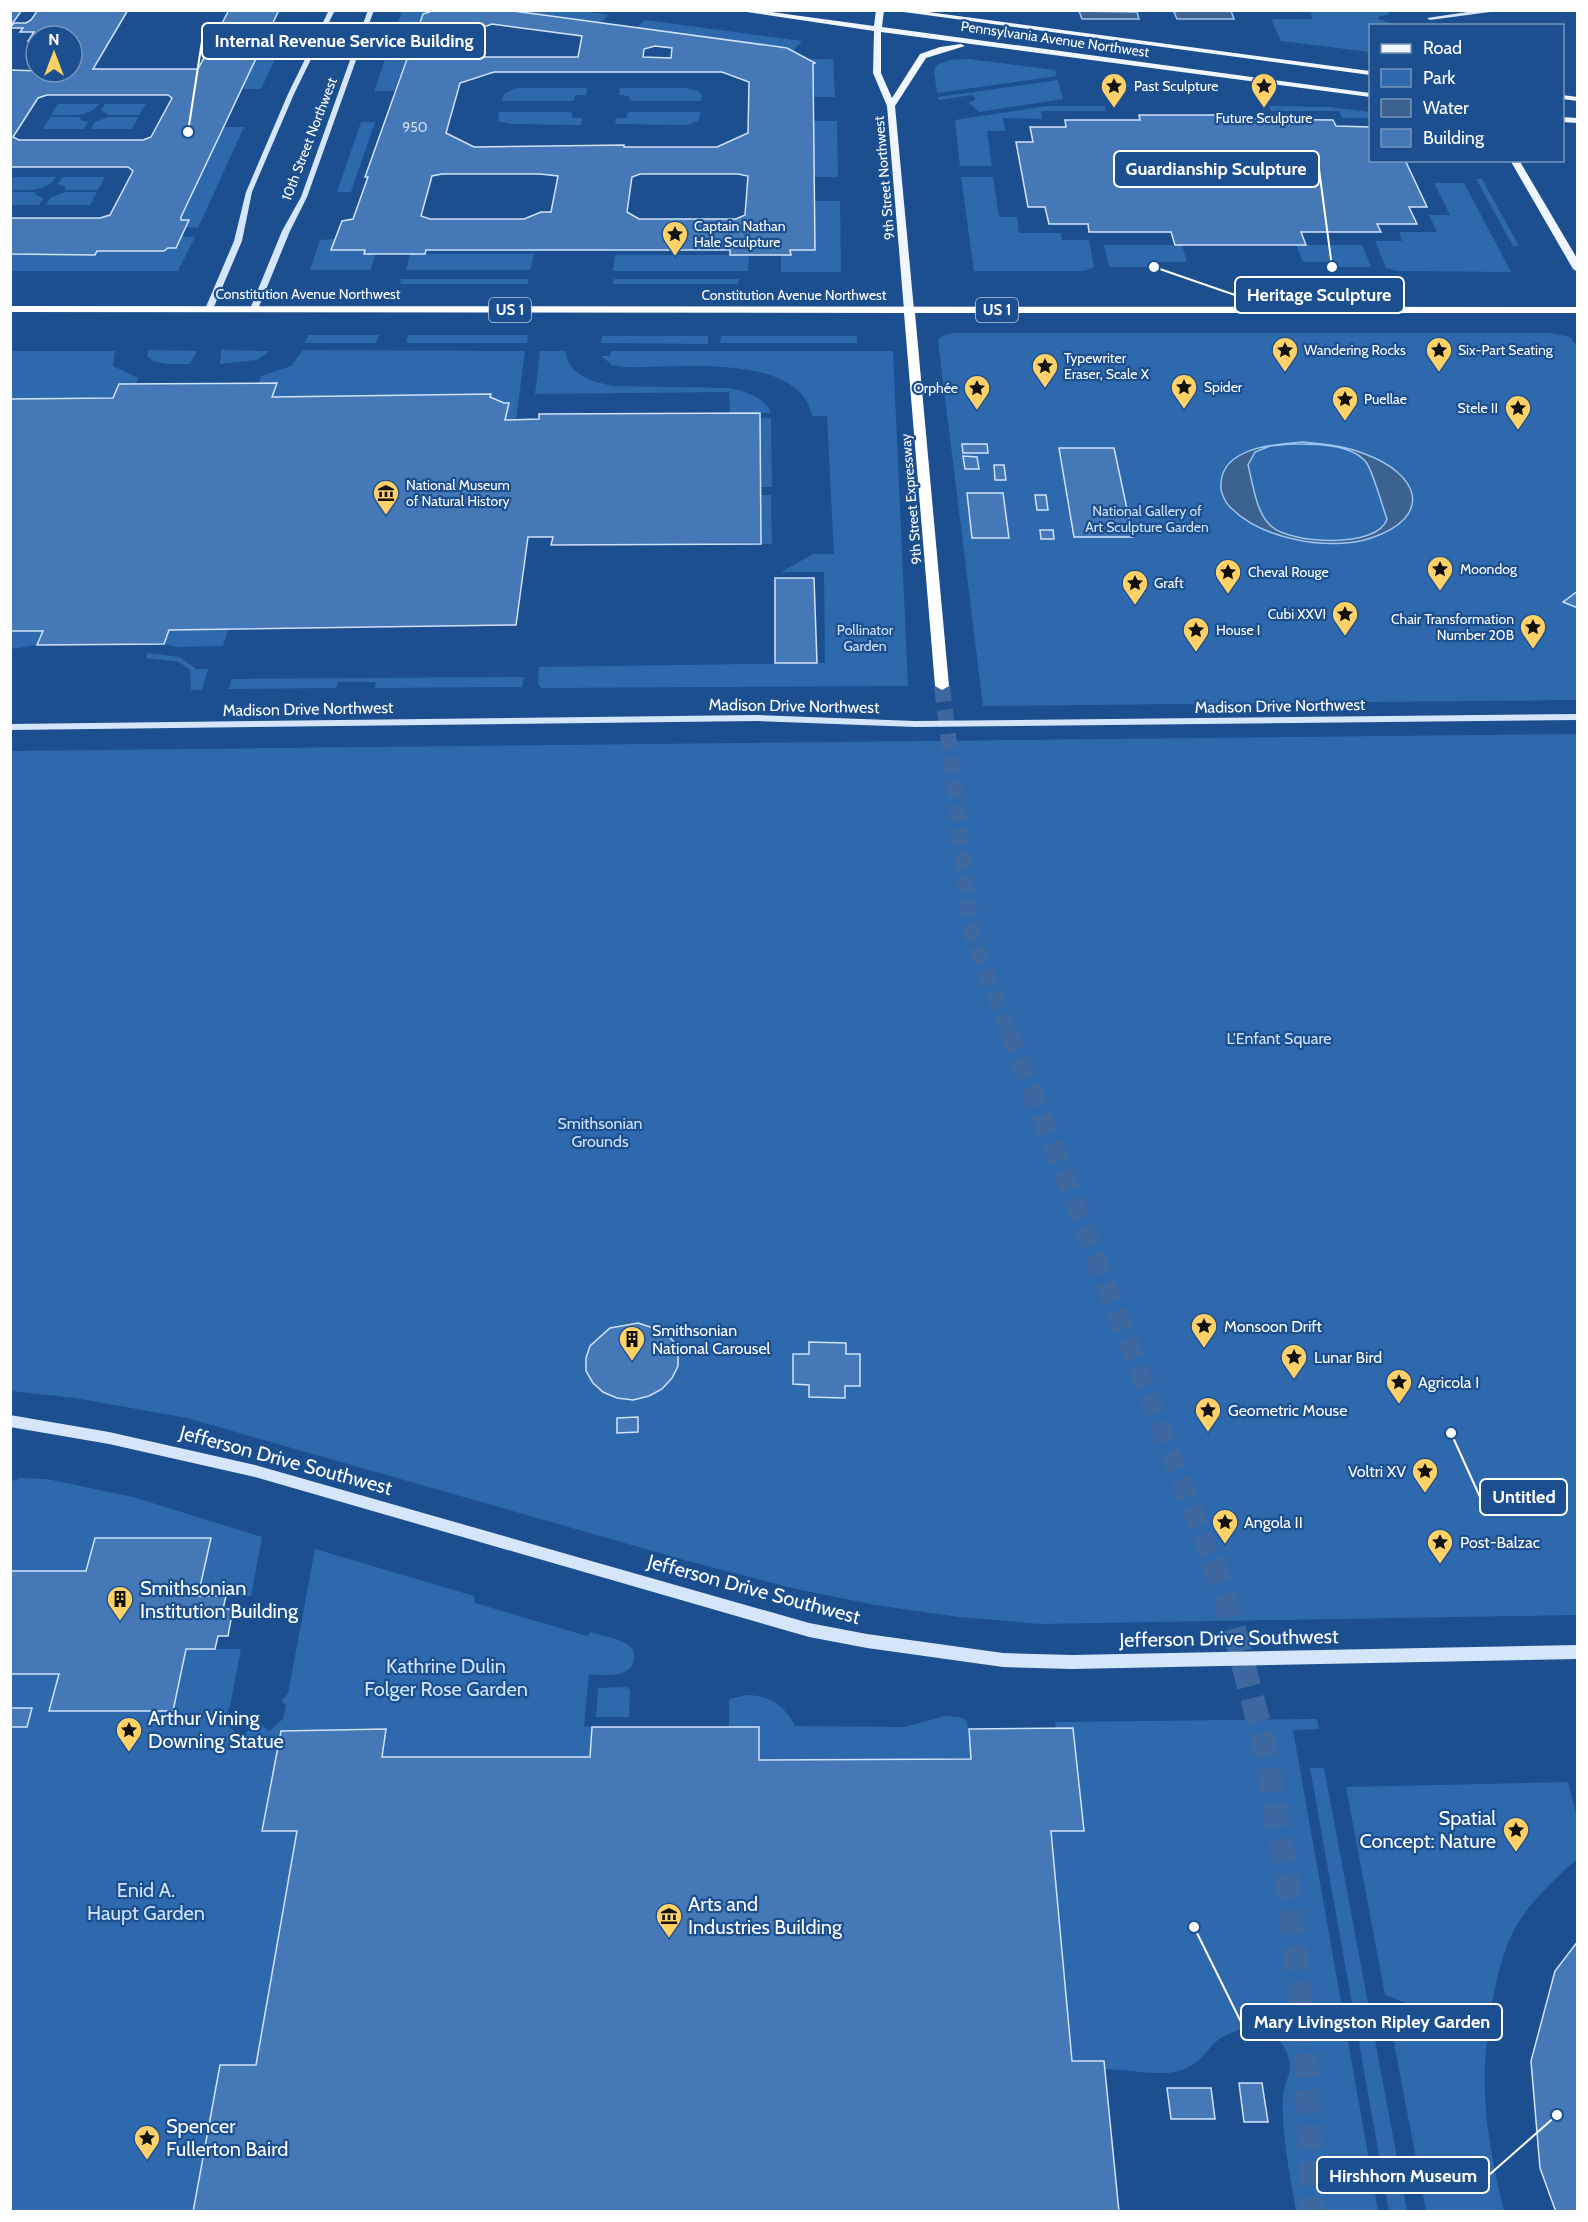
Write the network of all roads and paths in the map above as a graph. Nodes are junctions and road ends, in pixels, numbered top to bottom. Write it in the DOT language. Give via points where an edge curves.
graph roads {
  1 [pos="332,10"];
  2 [pos="371,10"];
  3 [pos="736,10"];
  4 [pos="880,10"];
  5 [pos="892,10"];
  6 [pos="1426,10"];
  7 [pos="1502,10"];
  8 [pos="1430,18"];
  9 [pos="1434,24"];
  10 [pos="878,29"];
  11 [pos="989,44"];
  12 [pos="1369,73"];
  13 [pos="1369,95"];
  14 [pos="891,106"];
  15 [pos="1515,162"];
  16 [pos="1578,269"];
  17 [pos="10,309"];
  18 [pos="208,309"];
  19 [pos="254,309"];
  20 [pos="909,310"];
  21 [pos="1578,310"];
  22 [pos="942,686"];
  23 [pos="1578,717"];
  24 [pos="10,728"];
  25 [pos="10,1421"];
  26 [pos="1578,1652"];
  1 -- 18 [label="street, 10th Street Northwest" via="249,192 238,241"];
  2 -- 19 [label="street, 10th Street Northwest" via="304,197"];
  3 -- 10 [label="main road, Pennsylvania Avenue Northwest"];
  4 -- 10 [label="main road, 9th Street Northwest"];
  5 -- 12 [label="main road, Pennsylvania Avenue Northwest"];
  6 -- 8 [label="street"];
  7 -- 8 [label="street"];
  8 -- 9 [label="street"];
  10 -- 11 [label="main road, Pennsylvania Avenue Northwest"];
  10 -- 14 [label="main road, 9th Street Northwest" via="877,73"];
  11 -- 13 [label="main road, Pennsylvania Avenue Northwest"];
  11 -- 14 [label="main road" via="930,51"];
  14 -- 20 [label="main road, 9th Street Northwest"];
  15 -- 16 [label="main road"];
  17 -- 18 [label="highway, Constitution Avenue Northwest / US 1"];
  18 -- 19 [label="highway, Constitution Avenue Northwest / US 1"];
  19 -- 20 [label="highway, Constitution Avenue Northwest / US 1"];
  20 -- 21 [label="highway, Constitution Avenue Northwest / US 1"];
  20 -- 22 [label="highway, 9th Street Expressway"];
  23 -- 24 [label="street, Madison Drive Northwest" via="927,724 757,718"];
  25 -- 26 [label="street, Jefferson Drive Southwest" via="121,1440 255,1471 809,1630 939,1652 1003,1660 1072,1662"];
}
